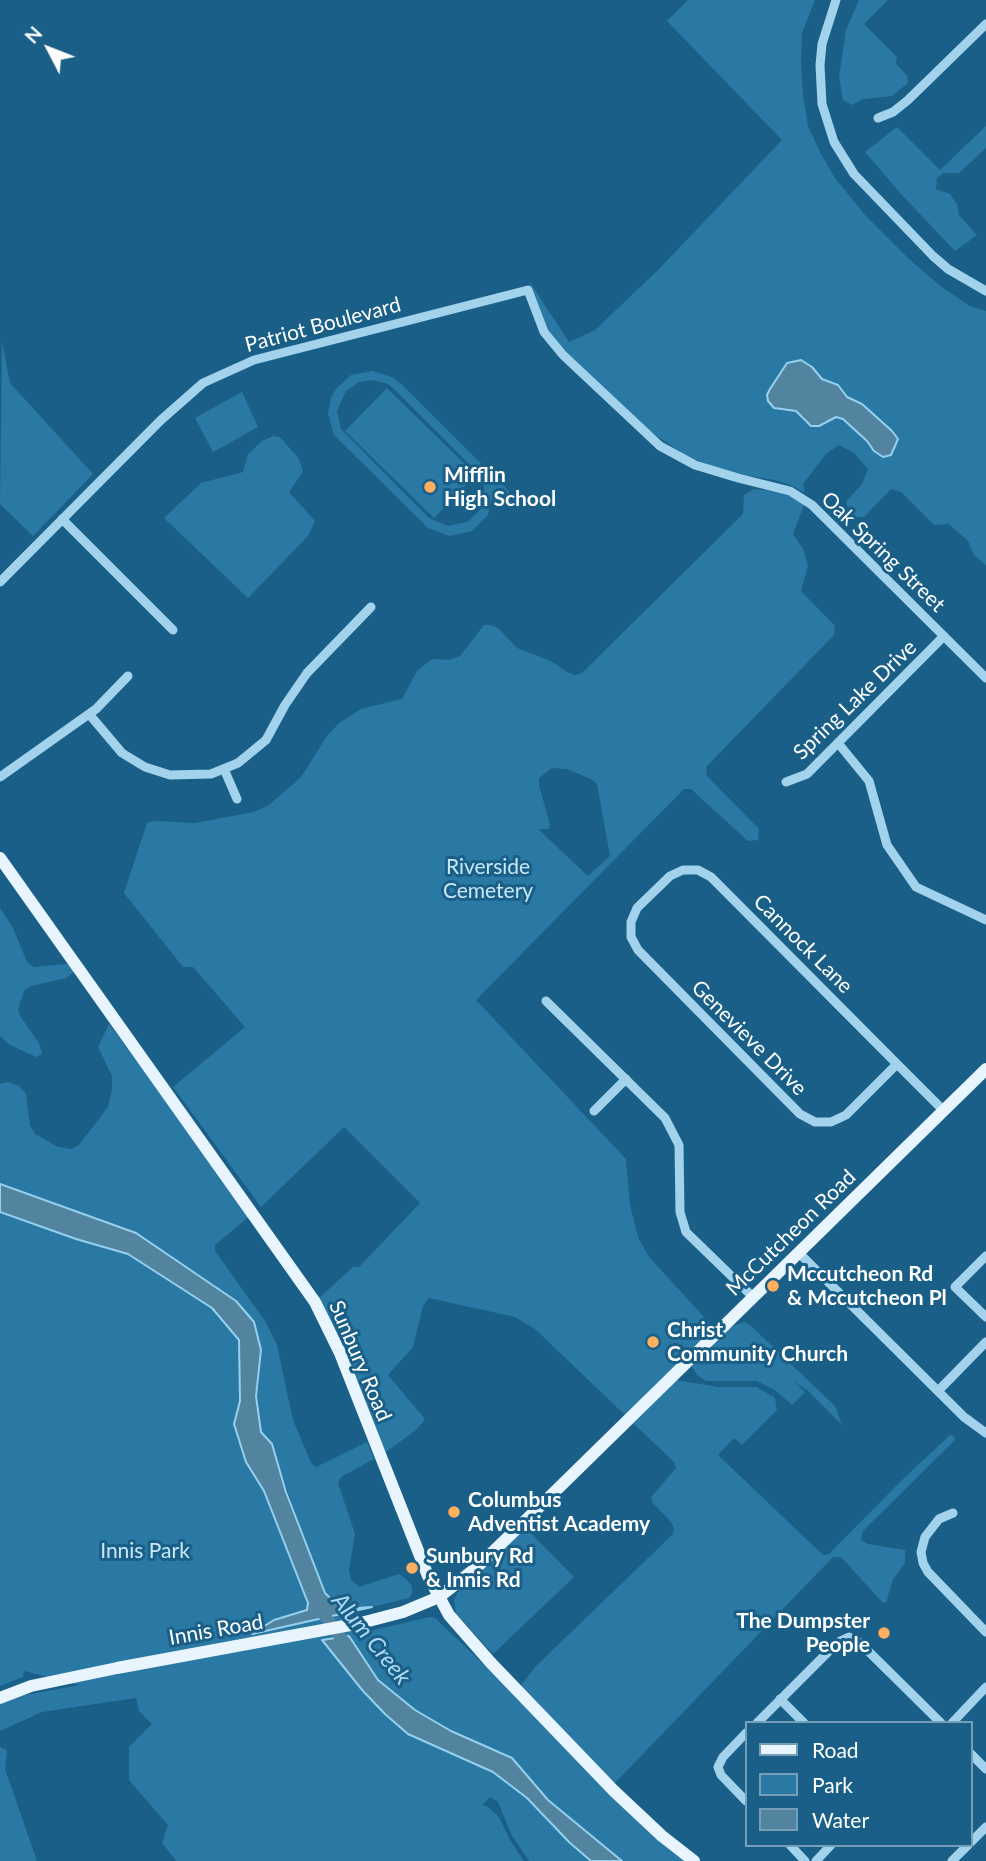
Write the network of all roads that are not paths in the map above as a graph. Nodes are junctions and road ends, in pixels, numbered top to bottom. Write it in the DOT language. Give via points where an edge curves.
graph roads {
  1 [pos="836,0"];
  2 [pos="986,24"];
  3 [pos="878,118"];
  4 [pos="528,290"];
  5 [pos="986,292"];
  6 [pos="62,519"];
  7 [pos="0,582"];
  8 [pos="371,607"];
  9 [pos="173,630"];
  10 [pos="944,636"];
  11 [pos="128,676"];
  12 [pos="986,678"];
  13 [pos="89,714"];
  14 [pos="838,743"];
  15 [pos="224,769"];
  16 [pos="0,777"];
  17 [pos="786,782"];
  18 [pos="237,799"];
  19 [pos="0,858"];
  20 [pos="986,920"];
  21 [pos="631,922"];
  22 [pos="546,1001"];
  23 [pos="897,1063"];
  24 [pos="986,1069"];
  25 [pos="626,1079"];
  26 [pos="594,1111"];
  27 [pos="944,1111"];
  28 [pos="799,1253"];
  29 [pos="986,1255"];
  30 [pos="752,1296"];
  31 [pos="986,1317"];
  32 [pos="986,1342"];
  33 [pos="938,1391"];
  34 [pos="986,1433"];
  35 [pos="953,1513"];
  36 [pos="439,1597"];
  37 [pos="986,1632"];
  38 [pos="986,1687"];
  39 [pos="0,1698"];
  40 [pos="780,1699"];
  41 [pos="759,1721"];
  42 [pos="802,1721"];
  43 [pos="939,1721"];
  44 [pos="954,1721"];
  45 [pos="744,1735"];
  46 [pos="972,1755"];
  47 [pos="986,1769"];
  48 [pos="744,1799"];
  49 [pos="986,1827"];
  50 [pos="972,1841"];
  51 [pos="792,1847"];
  52 [pos="829,1847"];
  53 [pos="966,1847"];
  54 [pos="694,1861"];
  55 [pos="805,1861"];
  56 [pos="816,1861"];
  57 [pos="952,1861"];
  1 -- 5 [label="street" via="820,65 822,104 834,142 854,174 933,256"];
  2 -- 3 [label="street" via="908,100"];
  4 -- 6 [label="street, Patriot Boulevard" via="254,360 202,383"];
  4 -- 10 [label="street, Oak Spring Street" via="544,332 562,355 660,446 695,465 790,491 813,505"];
  6 -- 7 [label="street, Patriot Boulevard"];
  6 -- 9 [label="street"];
  8 -- 15 [label="street" via="307,673 265,740"];
  10 -- 12 [label="street, Oak Spring Street"];
  10 -- 14 [label="street, Spring Lake Drive"];
  11 -- 13 [label="street"];
  13 -- 15 [label="street" via="121,753 145,767 170,775 211,774"];
  13 -- 16 [label="street"];
  14 -- 17 [label="street, Spring Lake Drive" via="807,774"];
  14 -- 20 [label="street" via="869,781 887,845 916,887"];
  15 -- 18 [label="street"];
  19 -- 36 [label="main road, Sunbury Road" via="315,1302"];
  21 -- 23 [label="street, Cannock Lane" via="637,908 670,876 698,870 711,877"];
  21 -- 23 [label="street, Genevieve Drive" via="631,937 638,950 800,1114 814,1122 831,1122 846,1115"];
  22 -- 25 [label="street"];
  23 -- 27 [label="street, Cannock Lane"];
  24 -- 27 [label="main road, McCutcheon Road"];
  25 -- 26 [label="street"];
  25 -- 30 [label="street" via="665,1118 679,1145 680,1212 686,1232"];
  27 -- 28 [label="main road, McCutcheon Road"];
  28 -- 30 [label="main road, McCutcheon Road"];
  28 -- 33 [label="street"];
  29 -- 31 [label="street" via="954,1287"];
  30 -- 36 [label="main road, McCutcheon Road" via="476,1569"];
  32 -- 33 [label="street"];
  33 -- 34 [label="street"];
  35 -- 37 [label="street" via="939,1519 925,1537 923,1563"];
  36 -- 39 [label="main road, Innis Road" via="390,1616 31,1686"];
  36 -- 54 [label="main road, Sunbury Road" via="491,1663 558,1733 662,1836"];
  38 -- 44 [label="street"];
  40 -- 41 [label="street"];
  40 -- 42 [label="street"];
  40 -- 43 [label="street" via="838,1642 849,1637"];
  45 -- 48 [label="street" via="719,1761 721,1775"];
  46 -- 47 [label="street"];
  49 -- 50 [label="street"];
  51 -- 55 [label="street"];
  52 -- 56 [label="street"];
  53 -- 57 [label="street"];
}
